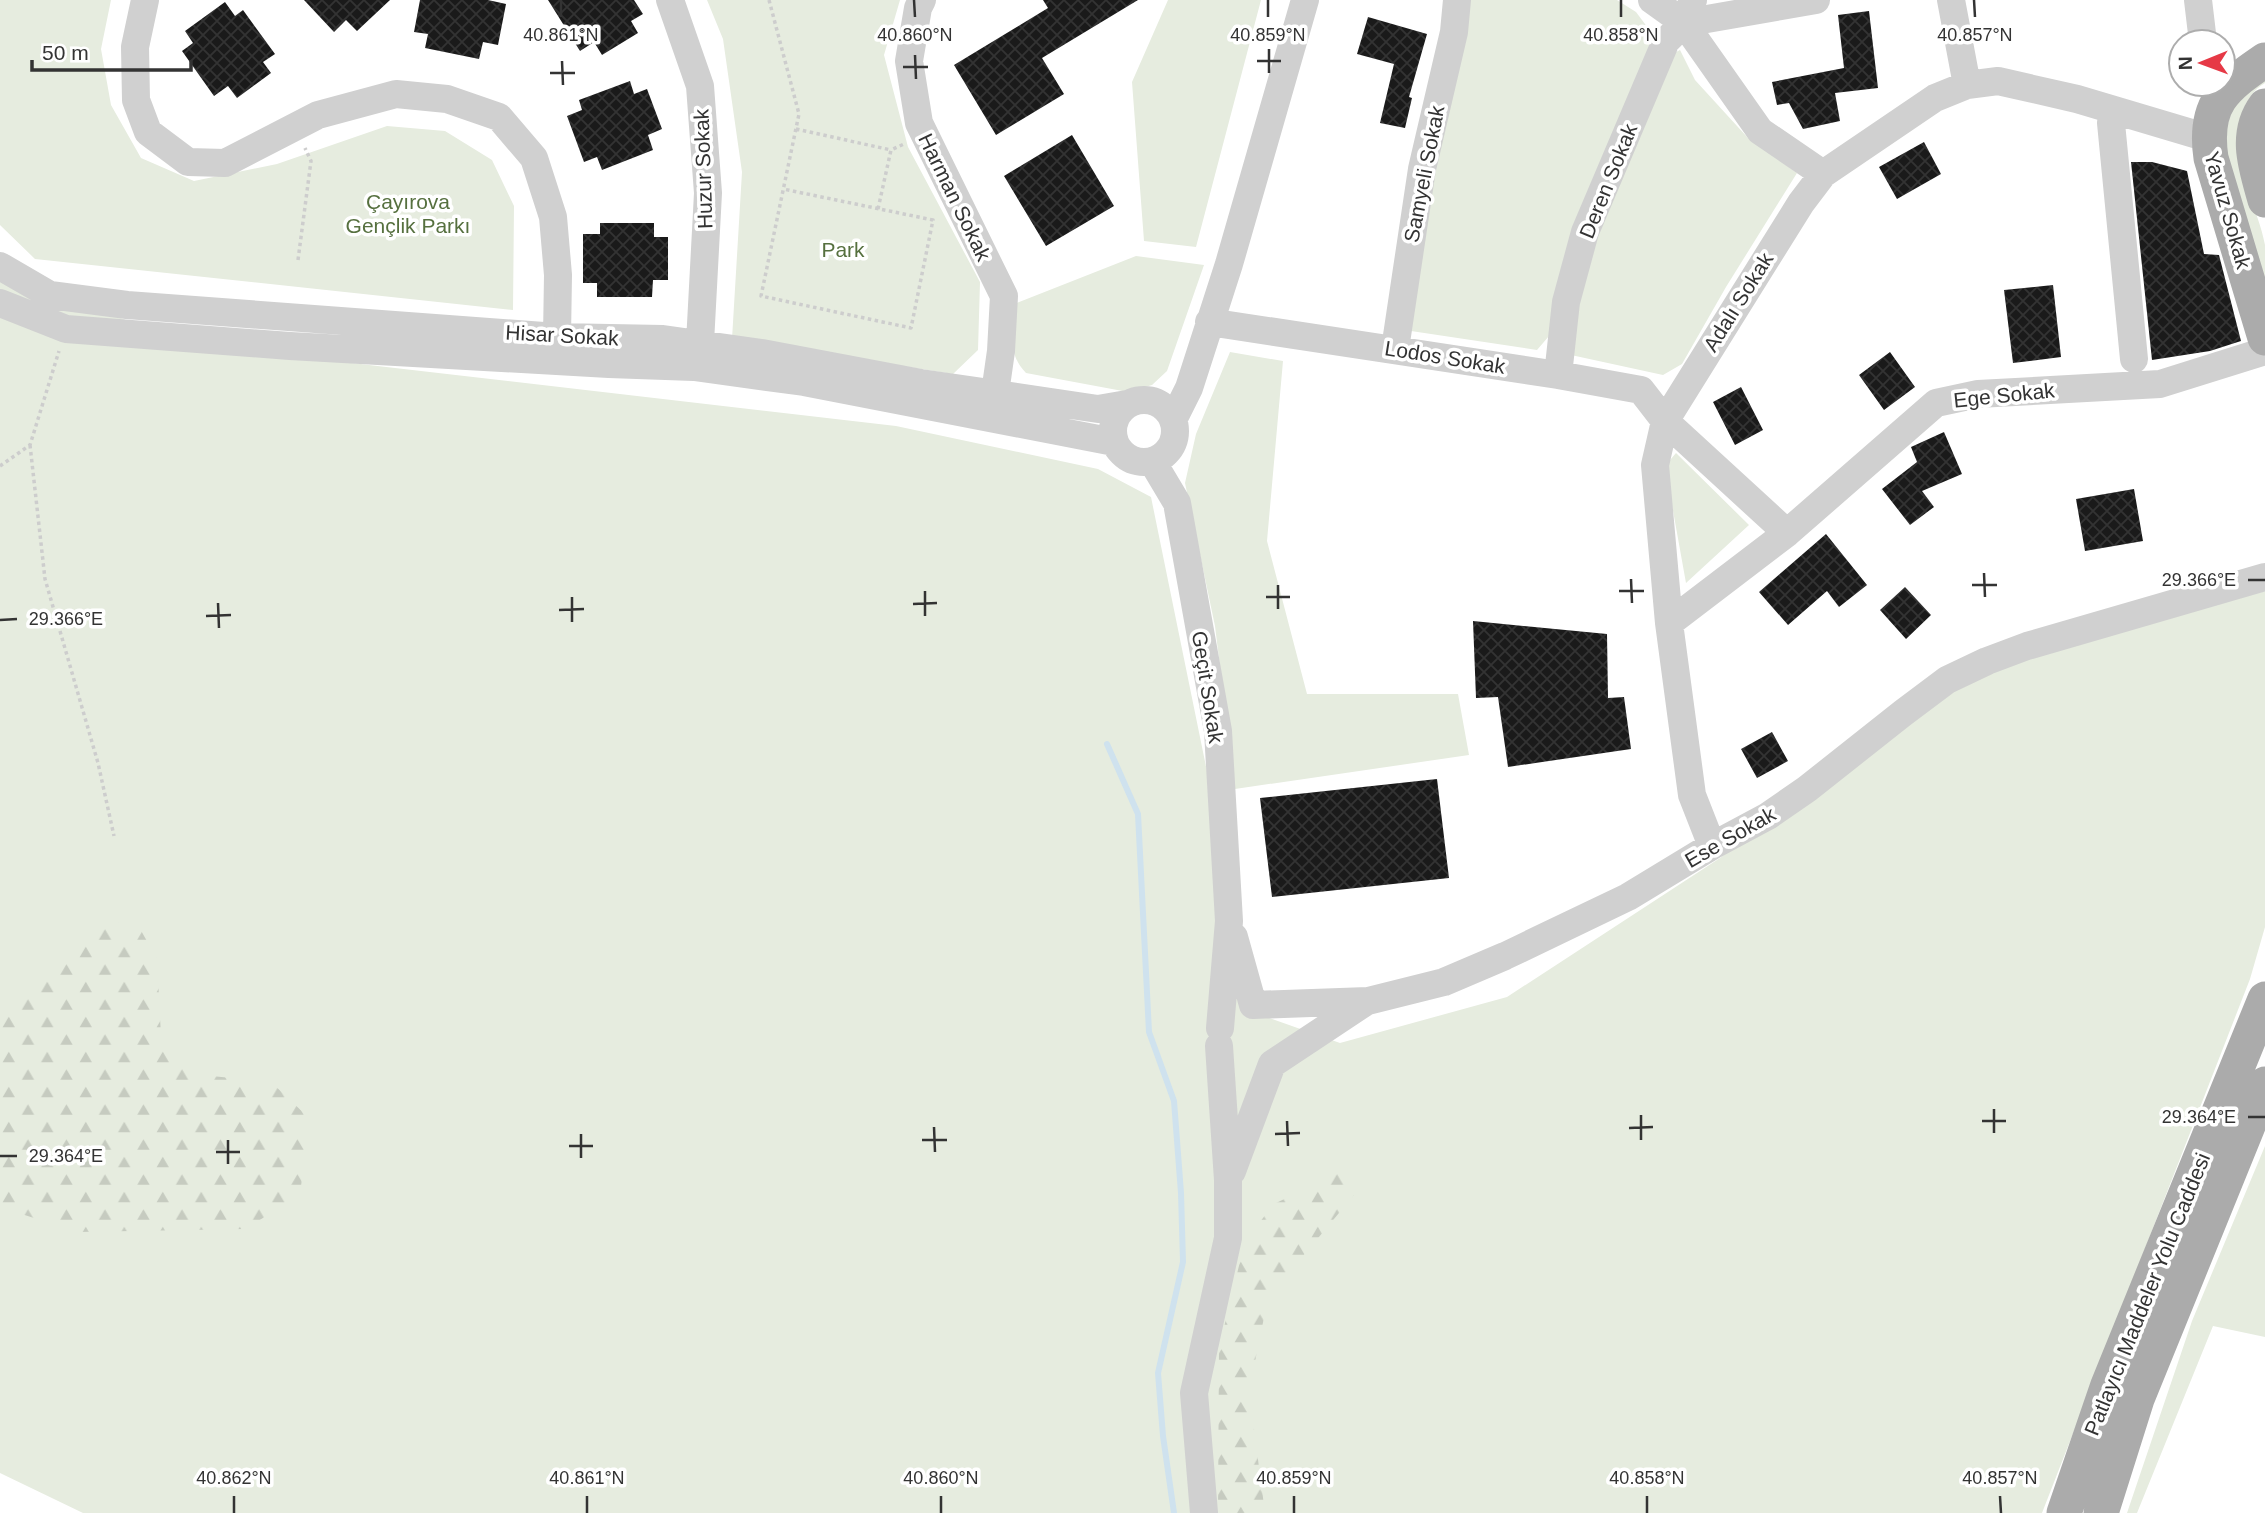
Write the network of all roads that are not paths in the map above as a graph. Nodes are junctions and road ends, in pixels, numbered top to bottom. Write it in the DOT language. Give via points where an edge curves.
graph roads {
  1 [pos="145,0"];
  2 [pos="670,0"];
  3 [pos="922,0"];
  4 [pos="1306,0"];
  5 [pos="1457,0"];
  6 [pos="1652,0"];
  7 [pos="1816,0"];
  8 [pos="1951,0"];
  9 [pos="2198,0"];
  10 [pos="1688,12"];
  11 [pos="2201,28"];
  12 [pos="2265,60"];
  13 [pos="2237,79"];
  14 [pos="1967,85"];
  15 [pos="2217,98"];
  16 [pos="2265,106"];
  17 [pos="2115,110"];
  18 [pos="2208,138"];
  19 [pos="1823,174"];
  20 [pos="2265,200"];
  21 [pos="0,266"];
  22 [pos="0,303"];
  23 [pos="1209,322"];
  24 [pos="2265,338"];
  25 [pos="559,349"];
  26 [pos="1395,349"];
  27 [pos="2265,351"];
  28 [pos="697,355"];
  29 [pos="2134,359"];
  30 [pos="1558,375"];
  31 [pos="995,393"];
  32 [pos="1127,404"];
  33 [pos="1173,420"];
  34 [pos="1665,421"];
  35 [pos="1114,442"];
  36 [pos="1152,461"];
  37 [pos="1787,533"];
  38 [pos="2265,577"];
  39 [pos="1669,623"];
  40 [pos="1713,846"];
  41 [pos="1229,921"];
  42 [pos="2265,999"];
  43 [pos="1368,1001"];
  44 [pos="1253,1005"];
  45 [pos="1219,1037"];
  46 [pos="1272,1063"];
  47 [pos="2265,1084"];
  48 [pos="1228,1180"];
  49 [pos="1204,1513"];
  50 [pos="2064,1513"];
  51 [pos="2101,1513"];
  1 -- 25 [label="street" via="135,47 136,100 148,132 188,162 225,163 318,115 396,94 447,99 499,117 534,158 553,217"];
  2 -- 28 [label="street, Huzur Sokak" via="700,86 708,193"];
  3 -- 31 [label="street, Harman Sokak" via="909,61 919,123 1004,296"];
  4 -- 23 [label="street"];
  5 -- 26 [label="street, Samyeli Sokak" via="1454,32 1422,169"];
  6 -- 10 [label="street"];
  7 -- 10 [label="street"];
  8 -- 14 [label="street"];
  9 -- 11 [label="street"];
  10 -- 19 [label="street" via="1760,131"];
  10 -- 30 [label="street, Deren Sokak" via="1666,41 1585,232 1566,302"];
  12 -- 13 [label="main road, Yavuz Sokak"];
  14 -- 17 [label="street, Adalı Sokak" via="1998,81"];
  14 -- 19 [label="street, Adalı Sokak" via="1936,97"];
  15 -- 18 [label="main road, Yavuz Sokak"];
  16 -- 20 [label="main road, Yavuz Sokak" via="2254,128 2252,150"];
  17 -- 18 [label="street, Adalı Sokak"];
  17 -- 29 [label="street" via="2111,123"];
  18 -- 24 [label="main road, Yavuz Sokak"];
  19 -- 34 [label="street, Adalı Sokak" via="1752,278"];
  21 -- 25 [label="street, Hisar Sokak" via="50,295"];
  22 -- 25 [label="street, Hisar Sokak" via="66,329 290,346"];
  23 -- 26 [label="street, Lodos Sokak"];
  23 -- 33 [label="street" via="1189,388"];
  25 -- 28 [label="street, Hisar Sokak"];
  26 -- 30 [label="street, Lodos Sokak"];
  27 -- 37 [label="street, Ege Sokak" via="2160,384 1978,394 1936,403"];
  28 -- 31 [label="street, Hisar Sokak"];
  28 -- 35 [label="street, Hisar Sokak" via="804,382"];
  30 -- 34 [label="street, Lodos Sokak" via="1641,390"];
  31 -- 32 [label="street, Hisar Sokak" via="1098,409"];
  32 -- 33 [label="street" via="1150,400 1160,404"];
  32 -- 35 [label="street" via="1115,418"];
  33 -- 36 [label="street" via="1173,440 1162,457"];
  34 -- 37 [label="street"];
  34 -- 39 [label="street, Adalı Sokak" via="1655,465"];
  35 -- 36 [label="street" via="1132,460"];
  36 -- 41 [label="street, Geçit Sokak" via="1177,503 1218,731"];
  37 -- 39 [label="street, Ege Sokak"];
  38 -- 40 [label="street, Ese Sokak" via="1987,661 1947,681 1768,816"];
  39 -- 40 [label="street, Adalı Sokak" via="1692,795"];
  40 -- 43 [label="street, Ese Sokak" via="1628,897 1504,956 1444,982"];
  41 -- 44 [label="street"];
  41 -- 45 [label="street"];
  42 -- 50 [label="main road, Patlayıcı Maddeler Yolu Caddesi" via="2108,1385"];
  43 -- 44 [label="street, Ese Sokak"];
  43 -- 46 [label="street"];
  44 -- 45 [label="street" via="1229,1014"];
  44 -- 46 [label="street" via="1273,1014 1280,1023 1283,1045"];
  45 -- 46 [label="street" via="1223,1056 1240,1069 1262,1069"];
  45 -- 48 [label="street"];
  46 -- 48 [label="street"];
  47 -- 51 [label="main road, Patlayıcı Maddeler Yolu Caddesi" via="2137,1399"];
  48 -- 49 [label="street" via="1228,1238 1194,1393"];
}
